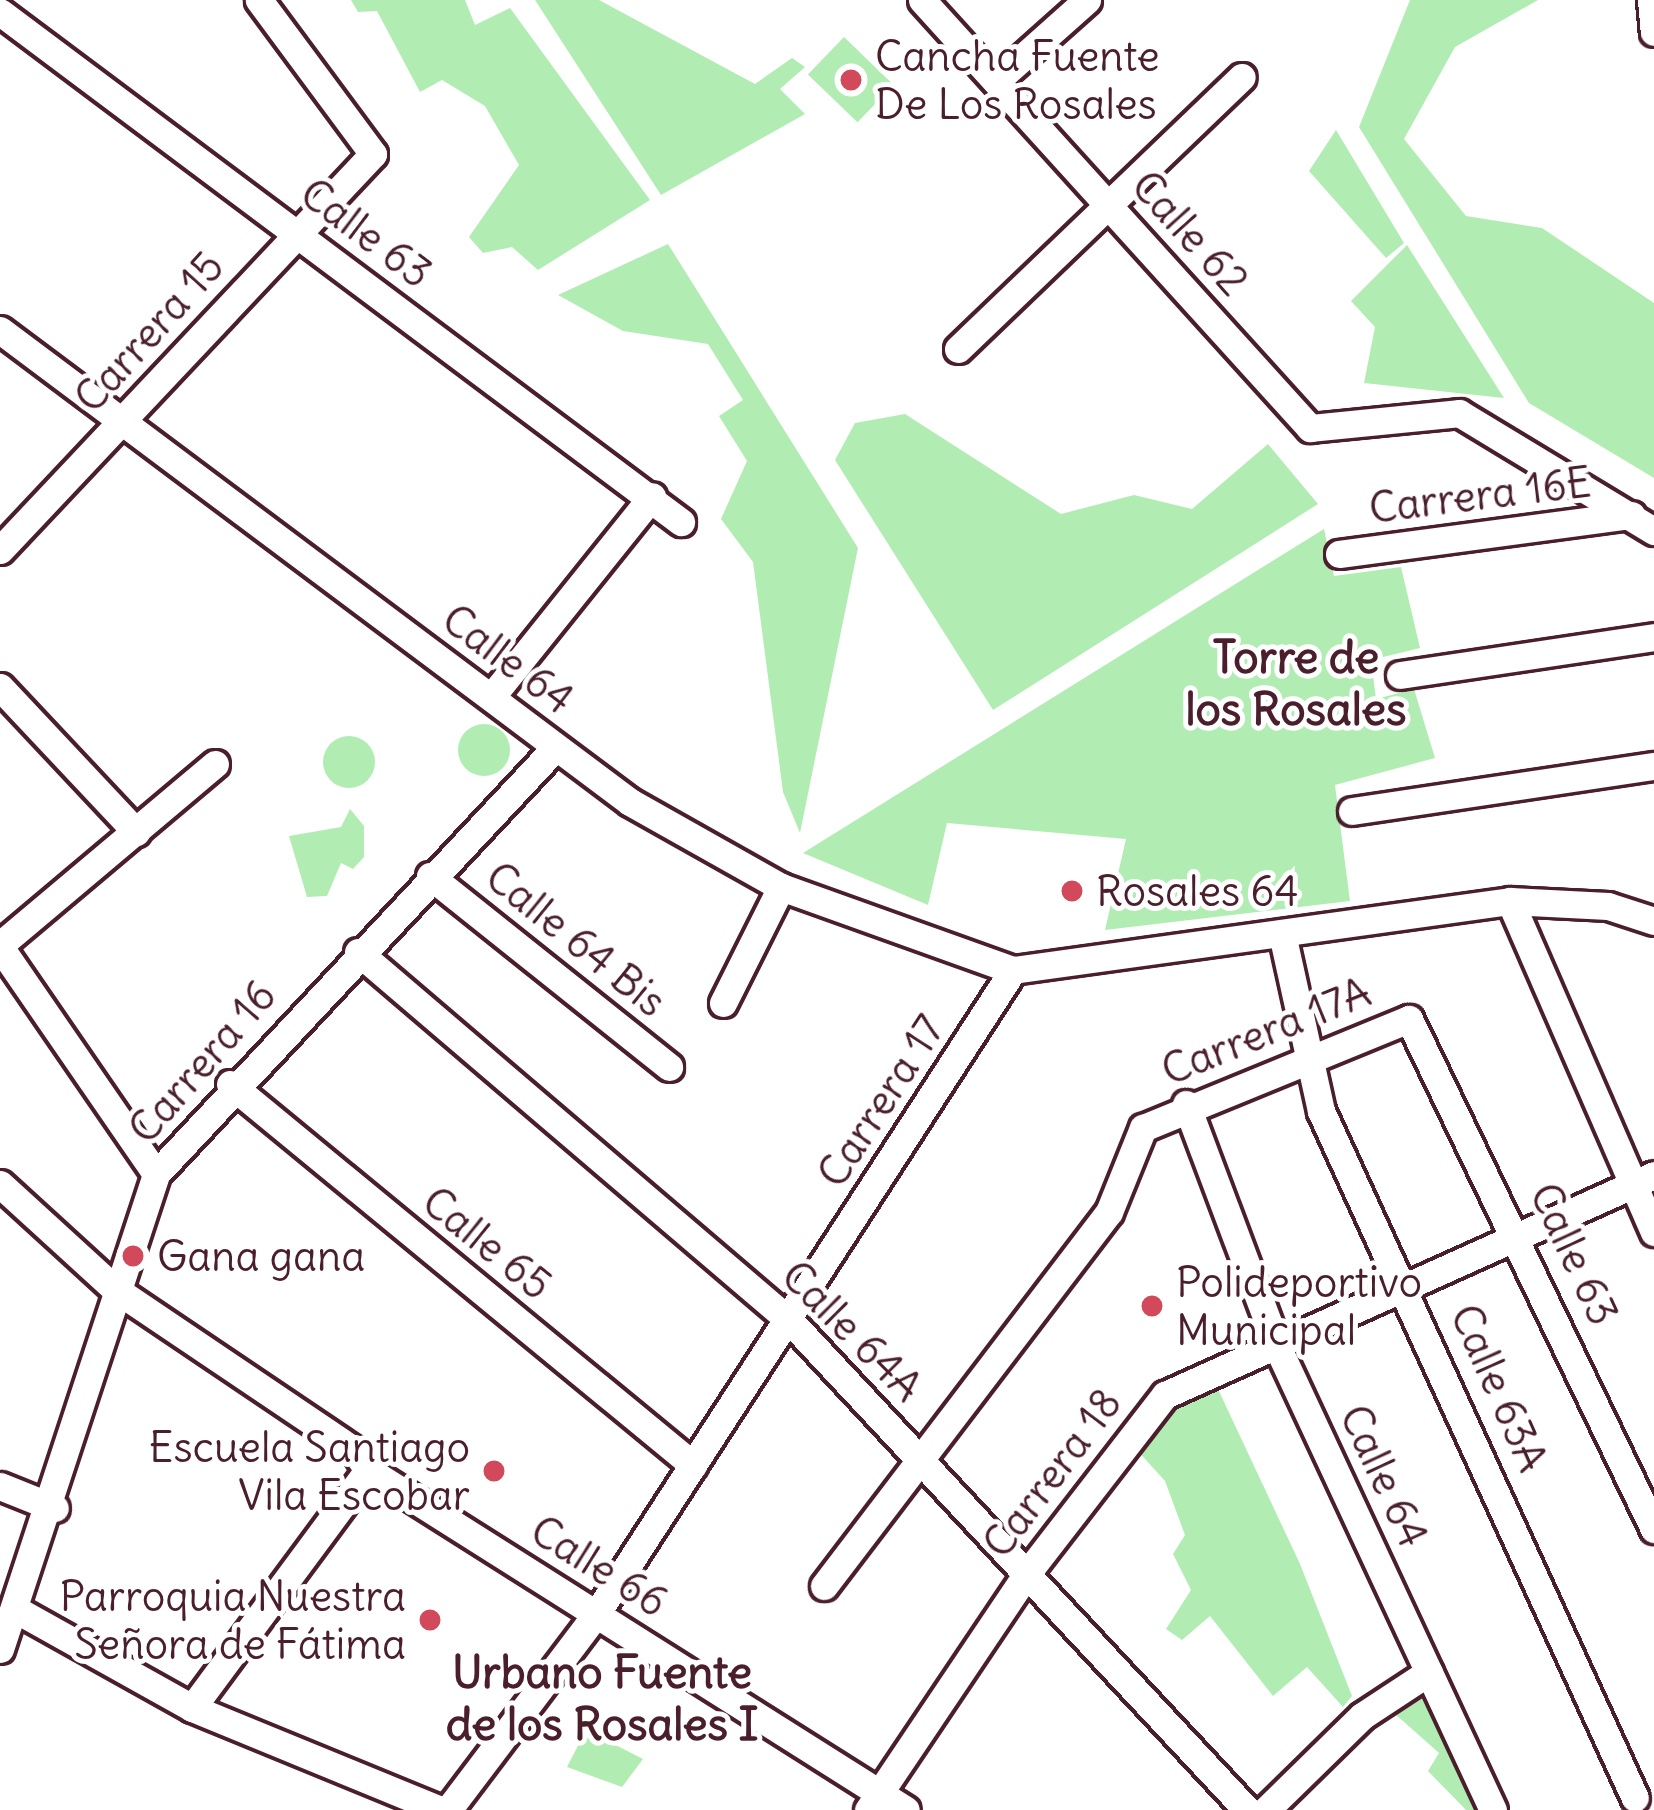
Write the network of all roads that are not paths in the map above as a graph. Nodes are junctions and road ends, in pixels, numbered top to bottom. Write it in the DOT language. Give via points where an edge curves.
graph roads {
  1 [pos="259,0"];
  2 [pos="922,0"];
  3 [pos="1087,0"];
  4 [pos="1651,0"];
  5 [pos="0,12"];
  6 [pos="1654,32"];
  7 [pos="1241,77"];
  8 [pos="996,81"];
  9 [pos="1107,204"];
  10 [pos="295,233"];
  11 [pos="0,330"];
  12 [pos="958,349"];
  13 [pos="124,425"];
  14 [pos="652,496"];
  15 [pos="681,522"];
  16 [pos="1643,523"];
  17 [pos="0,550"];
  18 [pos="1339,554"];
  19 [pos="1654,638"];
  20 [pos="1400,675"];
  21 [pos="0,687"];
  22 [pos="492,696"];
  23 [pos="556,747"];
  24 [pos="215,764"];
  25 [pos="1654,766"];
  26 [pos="1352,811"];
  27 [pos="136,832"];
  28 [pos="430,876"];
  29 [pos="781,887"];
  30 [pos="1510,901"];
  31 [pos="1654,921"];
  32 [pos="1283,938"];
  33 [pos="0,946"];
  34 [pos="358,952"];
  35 [pos="1013,970"];
  36 [pos="723,1003"];
  37 [pos="1409,1019"];
  38 [pos="1306,1059"];
  39 [pos="669,1067"];
  40 [pos="230,1084"];
  41 [pos="1186,1104"];
  42 [pos="156,1174"];
  43 [pos="1645,1179"];
  44 [pos="0,1184"];
  45 [pos="1654,1232"];
  46 [pos="1520,1234"];
  47 [pos="1407,1286"];
  48 [pos="115,1289"];
  49 [pos="790,1322"];
  50 [pos="1276,1344"];
  51 [pos="362,1460"];
  52 [pos="922,1460"];
  53 [pos="693,1465"];
  54 [pos="0,1486"];
  55 [pos="55,1508"];
  56 [pos="1654,1529"];
  57 [pos="1028,1571"];
  58 [pos="824,1586"];
  59 [pos="15,1609"];
  60 [pos="597,1613"];
  61 [pos="0,1649"];
  62 [pos="1429,1672"];
  63 [pos="192,1708"];
  64 [pos="1637,1797"];
  65 [pos="872,1802"];
  66 [pos="445,1810"];
  67 [pos="906,1810"];
  68 [pos="1247,1810"];
  69 [pos="1266,1810"];
  70 [pos="1492,1810"];
  1 -- 10 [label="street, Carrera 15" via="374,151"];
  2 -- 8 [label="street, Calle 62"];
  3 -- 8 [label="street"];
  4 -- 6 [label="street"];
  5 -- 10 [label="street, Calle 63"];
  7 -- 9 [label="street"];
  8 -- 9 [label="street, Calle 62"];
  9 -- 12 [label="street"];
  9 -- 16 [label="street, Calle 62" via="1297,416 1325,432 1459,413"];
  10 -- 13 [label="street, Carrera 15"];
  10 -- 14 [label="street, Calle 63"];
  11 -- 13 [label="street, Calle 64"];
  13 -- 17 [label="street, Carrera 15"];
  13 -- 22 [label="street, Calle 64"];
  14 -- 15 [label="street, Calle 63"];
  14 -- 22 [label="street"];
  16 -- 18 [label="street, Carrera 16E"];
  19 -- 20 [label="street"];
  21 -- 27 [label="street"];
  22 -- 23 [label="street, Calle 64"];
  23 -- 28 [label="street, Carrera 16"];
  23 -- 29 [label="street, Calle 64"];
  24 -- 27 [label="street"];
  25 -- 26 [label="street"];
  27 -- 33 [label="street"];
  28 -- 34 [label="street, Carrera 16"];
  28 -- 39 [label="street, Calle 64 Bis"];
  29 -- 35 [label="street, Calle 64"];
  29 -- 36 [label="street"];
  30 -- 31 [label="street" via="1608,906"];
  30 -- 32 [label="street"];
  30 -- 43 [label="street"];
  32 -- 35 [label="street"];
  32 -- 38 [label="street, Calle 63A"];
  33 -- 42 [label="street"];
  34 -- 40 [label="street, Carrera 16"];
  34 -- 49 [label="street, Calle 64A"];
  35 -- 49 [label="street, Carrera 17"];
  37 -- 38 [label="street, Carrera 17A"];
  37 -- 46 [label="street, Calle 63"];
  38 -- 41 [label="street, Carrera 17A"];
  38 -- 47 [label="street, Calle 63A"];
  40 -- 42 [label="street, Carrera 16"];
  40 -- 53 [label="street, Calle 65"];
  41 -- 50 [label="street, Calle 64"];
  41 -- 52 [label="street, Carrera 17A" via="1128,1144 1109,1212"];
  42 -- 48 [label="street, Carrera 16"];
  43 -- 45 [label="street"];
  43 -- 46 [label="street, Carrera 18"];
  44 -- 48 [label="street, Calle 66"];
  46 -- 47 [label="street, Carrera 18"];
  46 -- 56 [label="street, Calle 63"];
  47 -- 50 [label="street, Carrera 18"];
  47 -- 64 [label="street, Calle 63A"];
  48 -- 51 [label="street, Calle 66"];
  48 -- 55 [label="street, Carrera 16"];
  49 -- 52 [label="street, Calle 64A"];
  49 -- 53 [label="street, Carrera 17"];
  50 -- 57 [label="street, Carrera 18" via="1165,1395"];
  50 -- 62 [label="street, Calle 64"];
  51 -- 60 [label="street, Calle 66"];
  51 -- 63 [label="street"];
  52 -- 57 [label="street, Calle 64A"];
  52 -- 58 [label="street, Carrera 17A"];
  53 -- 60 [label="street, Carrera 17"];
  54 -- 55 [label="street"];
  55 -- 59 [label="street, Carrera 16"];
  57 -- 65 [label="street, Carrera 18"];
  57 -- 68 [label="street, Calle 64A"];
  59 -- 61 [label="street, Carrera 16"];
  59 -- 63 [label="street"];
  60 -- 65 [label="street, Calle 66"];
  60 -- 66 [label="street, Carrera 17"];
  62 -- 69 [label="street" via="1362,1716"];
  62 -- 70 [label="street, Calle 64"];
  63 -- 66 [label="street"];
  65 -- 67 [label="street, Calle 66"];
}
